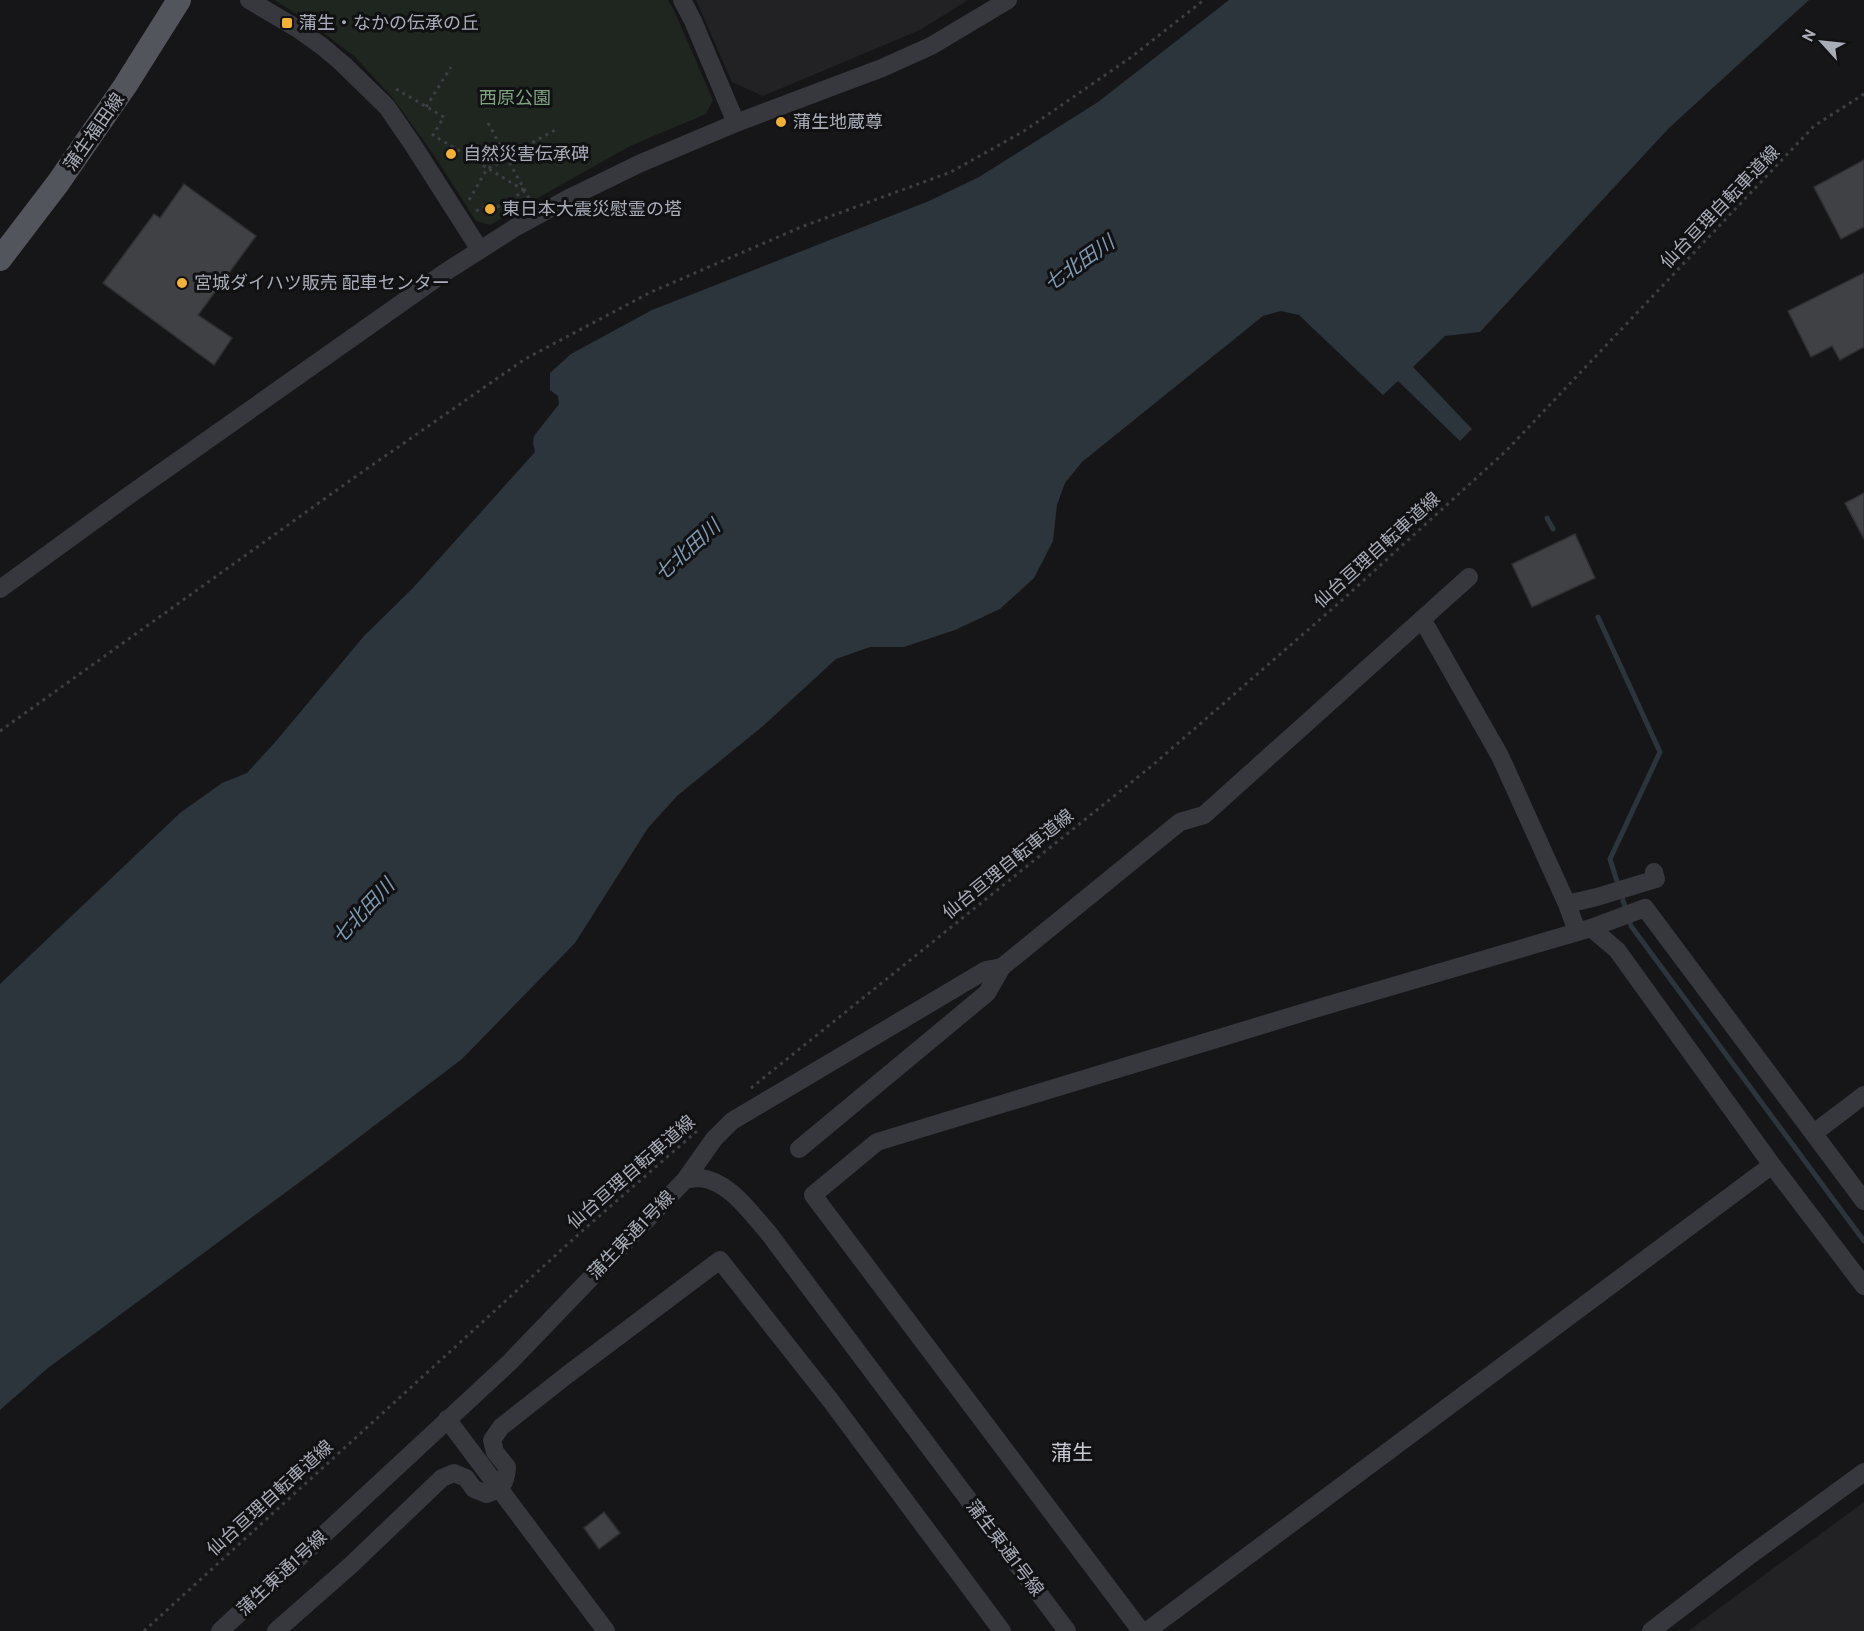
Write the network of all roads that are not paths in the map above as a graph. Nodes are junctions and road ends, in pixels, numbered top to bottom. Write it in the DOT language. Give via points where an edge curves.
graph roads {
  1 [pos="179,0"];
  2 [pos="249,0"];
  3 [pos="682,0"];
  4 [pos="1008,0"];
  5 [pos="736,123"];
  6 [pos="480,250"];
  7 [pos="0,259"];
  8 [pos="1469,577"];
  9 [pos="0,590"];
  10 [pos="1422,619"];
  11 [pos="1647,878"];
  12 [pos="1581,920"];
  13 [pos="1002,967"];
  14 [pos="1864,1095"];
  15 [pos="1814,1133"];
  16 [pos="799,1149"];
  17 [pos="1772,1165"];
  18 [pos="685,1180"];
  19 [pos="1864,1201"];
  20 [pos="1864,1286"];
  21 [pos="447,1419"];
  22 [pos="1864,1472"];
  23 [pos="499,1489"];
  24 [pos="220,1631"];
  25 [pos="276,1631"];
  26 [pos="606,1631"];
  27 [pos="1002,1631"];
  28 [pos="1067,1631"];
  29 [pos="1141,1631"];
  30 [pos="1147,1631"];
  31 [pos="1651,1631"];
  1 -- 7 [label="main road, 蒲生福田線" via="125,86"];
  2 -- 6 [label="street" via="323,47 387,107"];
  3 -- 5 [label="street"];
  4 -- 5 [label="street" via="931,46"];
  5 -- 6 [label="street" via="571,197"];
  6 -- 9 [label="street"];
  8 -- 10 [label="street"];
  10 -- 12 [label="street" via="1500,756"];
  10 -- 13 [label="street" via="1204,815 1180,822"];
  11 -- 12 [label="street" via="1597,897"];
  12 -- 15 [label="street" via="1645,908"];
  12 -- 17 [label="street" via="1617,950"];
  12 -- 29 [label="street" via="877,1142 813,1195"];
  13 -- 16 [label="street" via="987,993"];
  13 -- 18 [label="street" via="986,970 732,1121"];
  14 -- 15 [label="street"];
  15 -- 19 [label="street"];
  17 -- 20 [label="street"];
  17 -- 30 [label="street"];
  18 -- 21 [label="street, 蒲生東通1号線" via="510,1362"];
  18 -- 28 [label="street, 蒲生東通1号線" via="699,1178 726,1189 767,1231"];
  21 -- 23 [label="street"];
  21 -- 24 [label="street, 蒲生東通1号線"];
  22 -- 31 [label="street"];
  23 -- 25 [label="street" via="487,1494 454,1473 442,1478"];
  23 -- 26 [label="street"];
  23 -- 27 [label="street" via="507,1478 507,1467 495,1452 492,1440 501,1427 720,1260 831,1401"];
}
